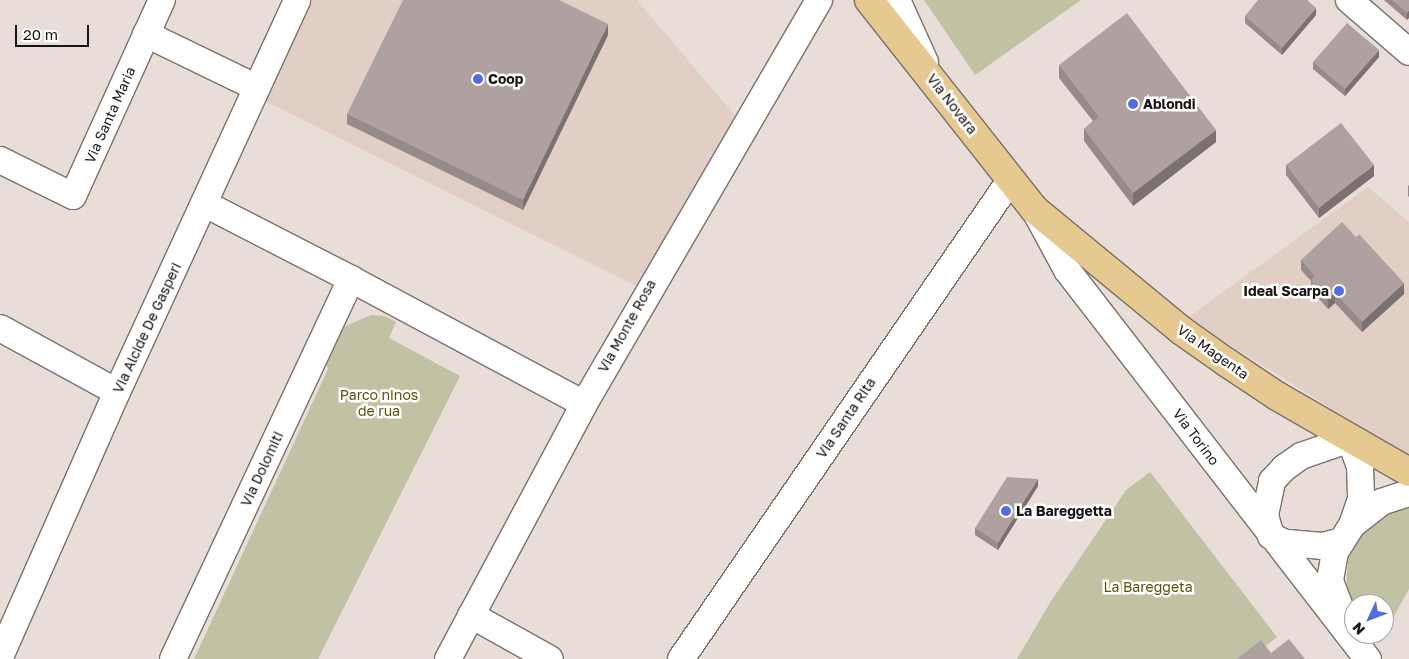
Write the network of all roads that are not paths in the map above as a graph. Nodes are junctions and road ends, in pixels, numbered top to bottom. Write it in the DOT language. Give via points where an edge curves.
graph roads {
  1 [pos="162,0"];
  2 [pos="297,0"];
  3 [pos="819,0"];
  4 [pos="869,0"];
  5 [pos="897,0"];
  6 [pos="1349,0"];
  7 [pos="146,34"];
  8 [pos="1409,52"];
  9 [pos="932,79"];
  10 [pos="257,88"];
  11 [pos="0,160"];
  12 [pos="1011,179"];
  13 [pos="204,204"];
  14 [pos="1034,209"];
  15 [pos="351,278"];
  16 [pos="0,328"];
  17 [pos="117,392"];
  18 [pos="584,404"];
  19 [pos="1350,439"];
  20 [pos="1409,472"];
  21 [pos="1409,493"];
  22 [pos="1347,533"];
  23 [pos="1271,536"];
  24 [pos="471,615"];
  25 [pos="1344,617"];
  26 [pos="5,631"];
  27 [pos="1360,644"];
  28 [pos="0,657"];
  29 [pos="173,659"];
  30 [pos="448,659"];
  31 [pos="550,659"];
  32 [pos="681,659"];
  33 [pos="1369,659"];
  1 -- 7 [label="street, Via Santa Maria"];
  2 -- 10 [label="street, Via Alcide De Gasperi"];
  3 -- 18 [label="street, Via Monte Rosa"];
  4 -- 9 [label="main road, Via Novara"];
  5 -- 9 [label="street"];
  6 -- 8 [label="street"];
  7 -- 10 [label="street"];
  7 -- 11 [label="street, Via Santa Maria" via="73,196"];
  9 -- 12 [label="main road, Via Novara"];
  10 -- 13 [label="street, Via Alcide De Gasperi"];
  12 -- 14 [label="main road, Via Novara"];
  12 -- 32 [label="street, Via Santa Rita"];
  13 -- 15 [label="street"];
  13 -- 17 [label="street, Via Alcide De Gasperi"];
  14 -- 19 [label="main road, Via Magenta" via="1182,331 1277,396"];
  14 -- 23 [label="street, Via Torino" via="1067,270"];
  15 -- 18 [label="street"];
  15 -- 29 [label="street, Via Dolomiti"];
  16 -- 17 [label="street"];
  17 -- 26 [label="street, Via Alcide De Gasperi"];
  18 -- 24 [label="street, Via Monte Rosa"];
  19 -- 20 [label="main road, Via Magenta"];
  19 -- 22 [label="street" via="1360,467 1362,486 1358,514"];
  19 -- 23 [label="street" via="1301,456 1272,481 1265,515"];
  21 -- 22 [label="street" via="1381,502"];
  22 -- 23 [label="street" via="1306,546"];
  22 -- 25 [label="street" via="1336,552 1330,580"];
  23 -- 33 [label="street, Via Torino"];
  24 -- 30 [label="street, Via Monte Rosa"];
  24 -- 31 [label="street"];
  26 -- 28 [label="street, Via Alcide De Gasperi"];
  27 -- 33 [label="street"];
}
